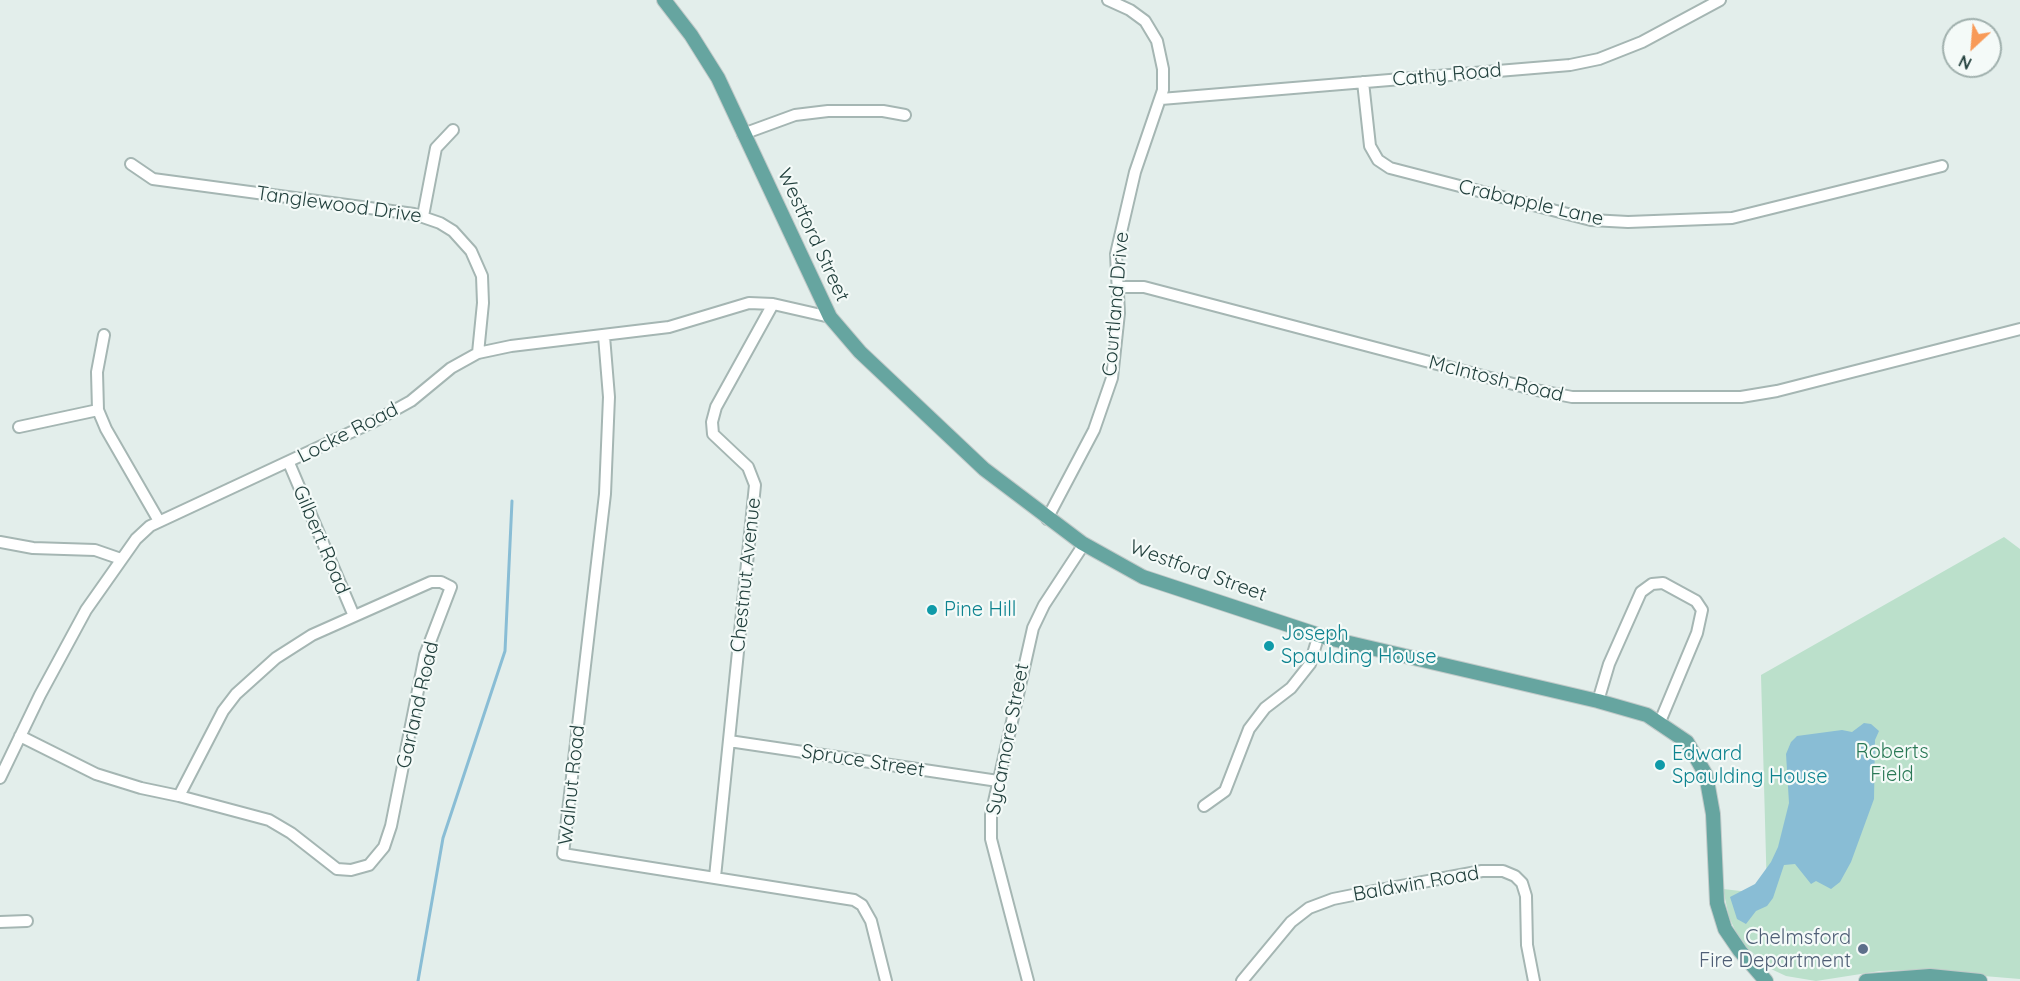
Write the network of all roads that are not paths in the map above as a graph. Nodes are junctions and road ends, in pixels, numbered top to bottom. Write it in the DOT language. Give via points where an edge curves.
graph roads {
  1 [pos="664,0"];
  2 [pos="1108,0"];
  3 [pos="1720,0"];
  4 [pos="1363,82"];
  5 [pos="1161,99"];
  6 [pos="905,115"];
  7 [pos="453,130"];
  8 [pos="743,134"];
  9 [pos="131,164"];
  10 [pos="1942,166"];
  11 [pos="423,216"];
  12 [pos="1117,287"];
  13 [pos="772,304"];
  14 [pos="830,318"];
  15 [pos="2020,329"];
  16 [pos="104,335"];
  17 [pos="604,336"];
  18 [pos="478,353"];
  19 [pos="98,410"];
  20 [pos="19,427"];
  21 [pos="289,463"];
  22 [pos="1047,519"];
  23 [pos="159,521"];
  24 [pos="0,542"];
  25 [pos="1084,544"];
  26 [pos="121,559"];
  27 [pos="354,616"];
  28 [pos="1318,634"];
  29 [pos="1598,701"];
  30 [pos="1659,724"];
  31 [pos="20,736"];
  32 [pos="729,741"];
  33 [pos="0,778"];
  34 [pos="998,781"];
  35 [pos="179,796"];
  36 [pos="1204,806"];
  37 [pos="715,877"];
  38 [pos="27,921"];
  39 [pos="0,922"];
  40 [pos="886,981"];
  41 [pos="1028,981"];
  42 [pos="1242,981"];
  43 [pos="1534,981"];
  44 [pos="1766,981"];
  45 [pos="1866,981"];
  46 [pos="1980,981"];
  1 -- 8 [label="main road, Westford Street" via="718,78"];
  2 -- 5 [label="street, Courtland Drive" via="1145,21 1157,41 1164,81"];
  3 -- 4 [label="street, Cathy Road" via="1642,42 1599,59 1570,65"];
  4 -- 5 [label="street, Cathy Road"];
  4 -- 10 [label="street, Crabapple Lane" via="1370,146 1378,160 1390,168 1591,220 1732,218"];
  5 -- 12 [label="street, Courtland Drive" via="1135,172 1124,218 1116,254"];
  6 -- 8 [label="street" via="883,111 817,112 795,115"];
  7 -- 11 [label="street" via="436,148"];
  8 -- 14 [label="main road, Westford Street"];
  9 -- 11 [label="street, Tanglewood Drive" via="153,179"];
  11 -- 18 [label="street, Tanglewood Drive" via="453,231 478,263 483,289"];
  12 -- 15 [label="street, McIntosh Road" via="1144,287 1572,397 1741,397"];
  12 -- 22 [label="street, Courtland Drive" via="1115,354 1104,407"];
  13 -- 14 [label="street, Locke Road"];
  13 -- 17 [label="street, Locke Road" via="741,304 669,327"];
  13 -- 32 [label="street, Chestnut Avenue" via="711,422 713,434 748,467 755,485"];
  14 -- 22 [label="main road, Westford Street" via="860,352 984,469"];
  16 -- 19 [label="street" via="96,382"];
  17 -- 18 [label="street, Locke Road"];
  17 -- 37 [label="street, Walnut Road" via="609,397 605,494 563,854"];
  18 -- 21 [label="street, Locke Road" via="451,368 411,401"];
  19 -- 20 [label="street"];
  19 -- 23 [label="street"];
  21 -- 23 [label="street, Locke Road"];
  21 -- 27 [label="street, Gilbert Road"];
  22 -- 25 [label="main road, Westford Street"];
  23 -- 26 [label="street, Locke Road" via="142,532"];
  24 -- 26 [label="street" via="33,548 95,550"];
  25 -- 28 [label="main road, Westford Street" via="1143,577"];
  25 -- 34 [label="street, Sycamore Street" via="1032,628"];
  26 -- 31 [label="street, Locke Road" via="86,610"];
  27 -- 35 [label="street, Garland Road" via="312,635 276,658 236,694 223,711"];
  27 -- 35 [label="street, Garland Road" via="431,582 451,588 425,655 391,826 384,847 369,866 337,868 269,820"];
  28 -- 29 [label="main road, Westford Street"];
  28 -- 36 [label="street" via="1310,664 1291,688 1265,708 1250,729 1225,791"];
  29 -- 30 [label="main road, Westford Street" via="1647,716"];
  29 -- 30 [label="street" via="1609,664 1641,592 1652,584 1663,583 1696,601 1702,610 1697,633"];
  30 -- 44 [label="main road, Westford Street" via="1687,742 1706,775 1713,814 1717,903 1730,936"];
  31 -- 33 [label="street, Locke Road"];
  31 -- 35 [label="street, Garland Road" via="96,774"];
  32 -- 34 [label="street, Spruce Street"];
  32 -- 37 [label="street, Chestnut Avenue"];
  34 -- 41 [label="street, Sycamore Street" via="991,839"];
  37 -- 40 [label="street, Walnut Road" via="854,900 862,905 871,921"];
  38 -- 39 [label="street"];
  42 -- 43 [label="street, Baldwin Road" via="1291,922 1309,908 1363,893 1482,871 1503,871 1522,883"];
  45 -- 46 [label="main road" via="1930,976"];
}
